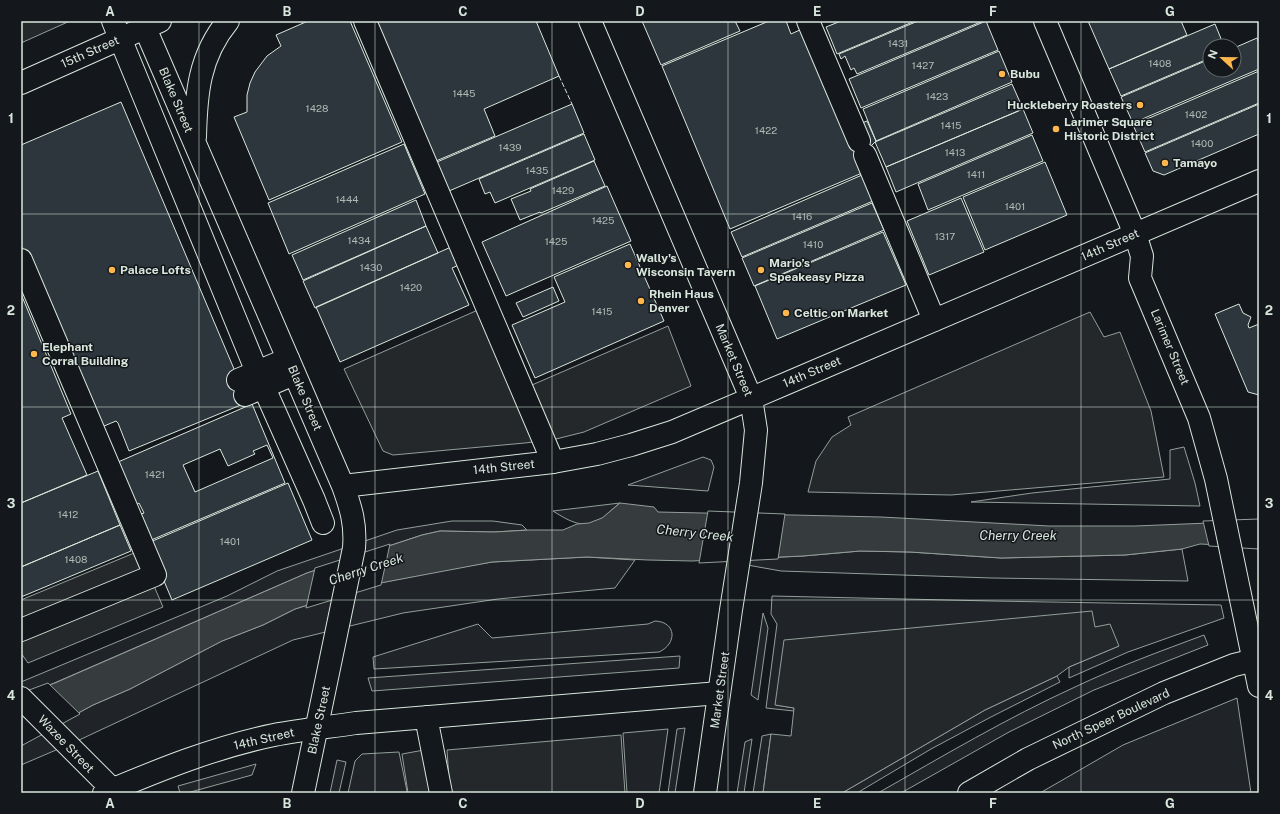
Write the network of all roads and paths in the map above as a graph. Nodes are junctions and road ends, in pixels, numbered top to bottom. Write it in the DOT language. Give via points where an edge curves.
graph roads {
  1 [pos="228,21"];
  2 [pos="365,21"];
  3 [pos="590,21"];
  4 [pos="808,21"];
  5 [pos="1044,21"];
  6 [pos="149,23"];
  7 [pos="117,30"];
  8 [pos="21,82"];
  9 [pos="195,145"];
  10 [pos="1259,181"];
  11 [pos="1135,234"];
  12 [pos="21,260"];
  13 [pos="934,320"];
  14 [pos="291,366"];
  15 [pos="251,383"];
  16 [pos="751,398"];
  17 [pos="553,462"];
  18 [pos="343,486"];
  19 [pos="323,523"];
  20 [pos="21,630"];
  21 [pos="1256,659"];
  22 [pos="1259,686"];
  23 [pos="719,693"];
  24 [pos="21,698"];
  25 [pos="426,717"];
  26 [pos="317,728"];
  27 [pos="707,788"];
  28 [pos="110,792"];
  29 [pos="303,793"];
  30 [pos="441,793"];
  31 [pos="969,793"];
  1 -- 9 [label="main road" via="208,53 201,72 196,102"];
  2 -- 17 [label="main road"];
  3 -- 16 [label="main road, Market Street"];
  4 -- 13 [label="main road"];
  5 -- 11 [label="main road, Larimer Street"];
  6 -- 7 [label="main road, 15th Street"];
  6 -- 9 [label="main road, Blake Street"];
  7 -- 8 [label="main road, 15th Street"];
  7 -- 15 [label="main road"];
  9 -- 14 [label="main road, Blake Street"];
  10 -- 11 [label="main road, 14th Street"];
  11 -- 13 [label="main road, 14th Street"];
  11 -- 21 [label="main road, Larimer Street" via="1142,256 1140,278 1200,418"];
  12 -- 20 [label="main road" via="155,575"];
  13 -- 16 [label="main road, 14th Street"];
  14 -- 15 [label="main road"];
  14 -- 18 [label="main road, Blake Street"];
  15 -- 19 [label="main road"];
  16 -- 17 [label="main road, 14th Street" via="672,432 597,454"];
  16 -- 23 [label="main road, Market Street" via="756,435 751,483"];
  17 -- 18 [label="main road, 14th Street"];
  18 -- 26 [label="main road, Blake Street" via="353,516 354,548"];
  21 -- 22 [label="main road, Larimer Street"];
  21 -- 31 [label="main road, North Speer Boulevard" via="1164,693 1028,759"];
  23 -- 25 [label="main road, 14th Street"];
  23 -- 27 [label="main road, Market Street"];
  24 -- 28 [label="main road, Wazee Street"];
  25 -- 26 [label="main road, 14th Street"];
  25 -- 30 [label="main road"];
  26 -- 28 [label="main road, 14th Street" via="252,740 202,755 159,770"];
  26 -- 29 [label="main road, Blake Street"];
}
